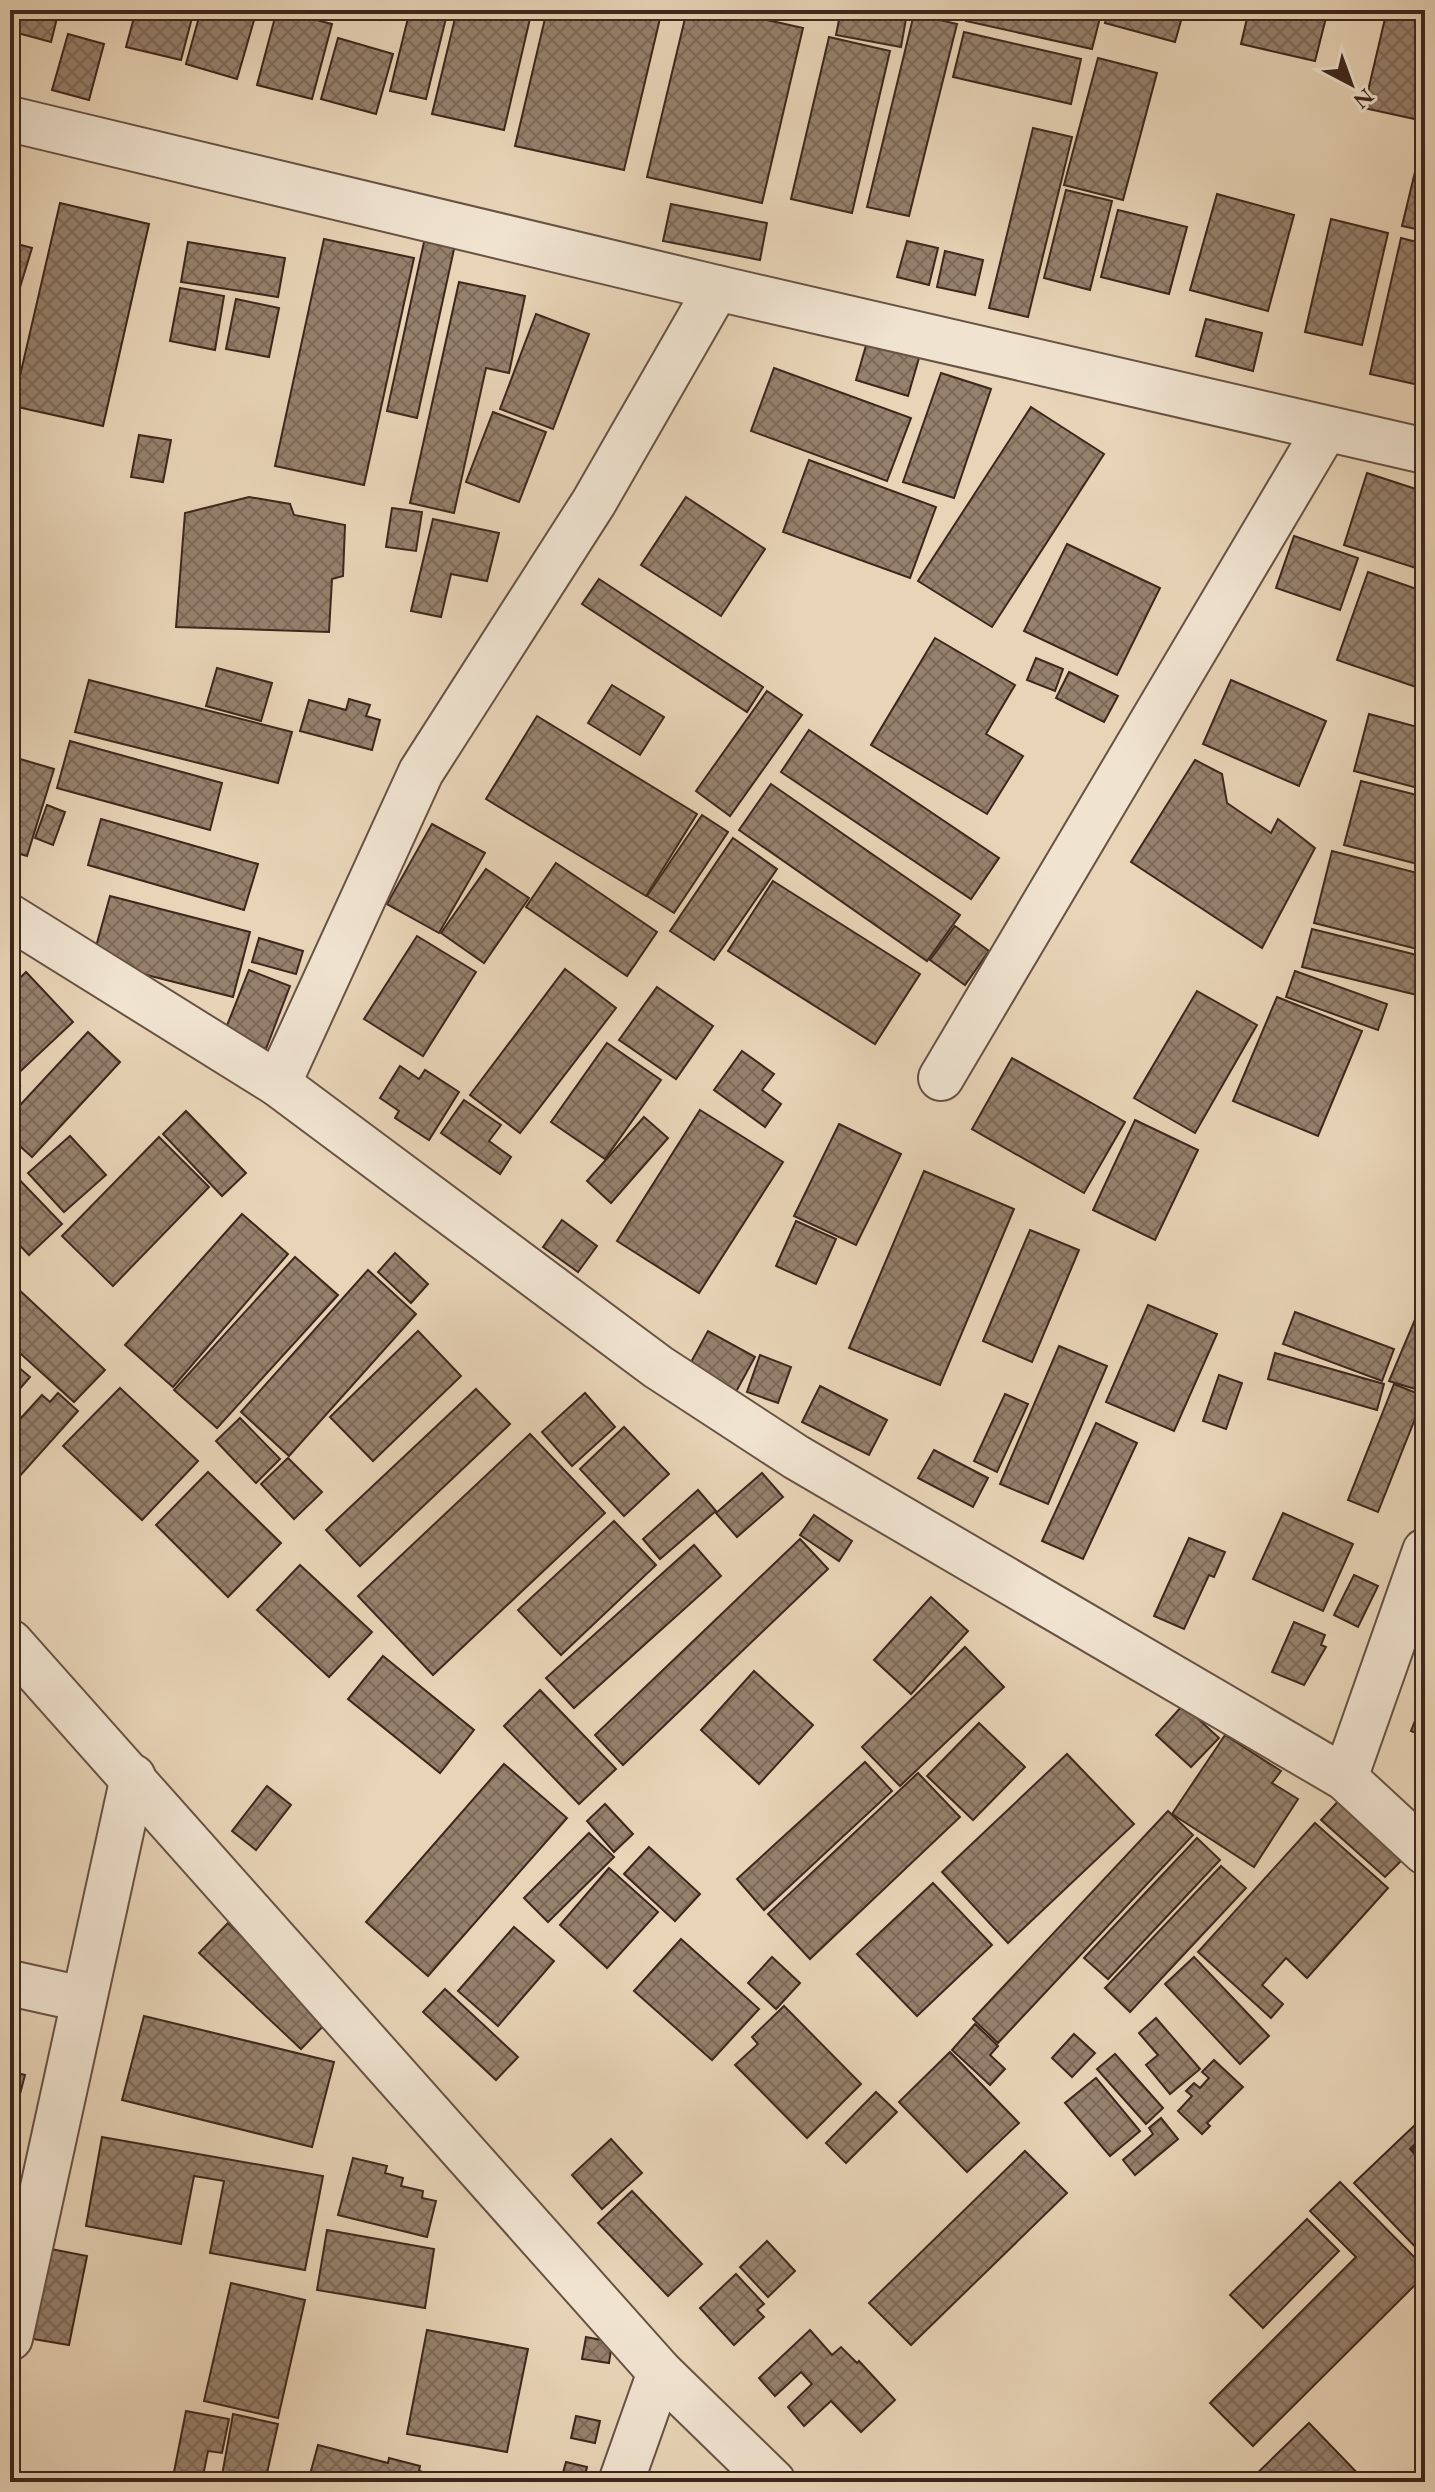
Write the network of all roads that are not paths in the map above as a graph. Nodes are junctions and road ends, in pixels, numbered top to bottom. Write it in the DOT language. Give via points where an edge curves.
graph roads {
  1 [pos="10,119"];
  2 [pos="717,288"];
  3 [pos="1325,430"];
  4 [pos="1425,451"];
  5 [pos="10,917"];
  6 [pos="941,1078"];
  7 [pos="278,1084"];
  8 [pos="1425,1551"];
  9 [pos="10,1642"];
  10 [pos="133,1777"];
  11 [pos="1345,1778"];
  12 [pos="1425,1852"];
  13 [pos="10,1983"];
  14 [pos="82,1999"];
  15 [pos="10,2338"];
  16 [pos="660,2372"];
  17 [pos="621,2482"];
  18 [pos="773,2482"];
  1 -- 2 [label="street"];
  2 -- 3 [label="street"];
  2 -- 7 [label="street" via="594,502 421,772"];
  3 -- 4 [label="street"];
  3 -- 6 [label="street"];
  5 -- 7 [label="street"];
  7 -- 11 [label="street" via="658,1367 796,1457"];
  8 -- 11 [label="street"];
  9 -- 10 [label="street"];
  10 -- 14 [label="street"];
  10 -- 16 [label="street"];
  11 -- 12 [label="street"];
  13 -- 14 [label="street"];
  14 -- 15 [label="street"];
  16 -- 17 [label="street"];
  16 -- 18 [label="street"];
}
